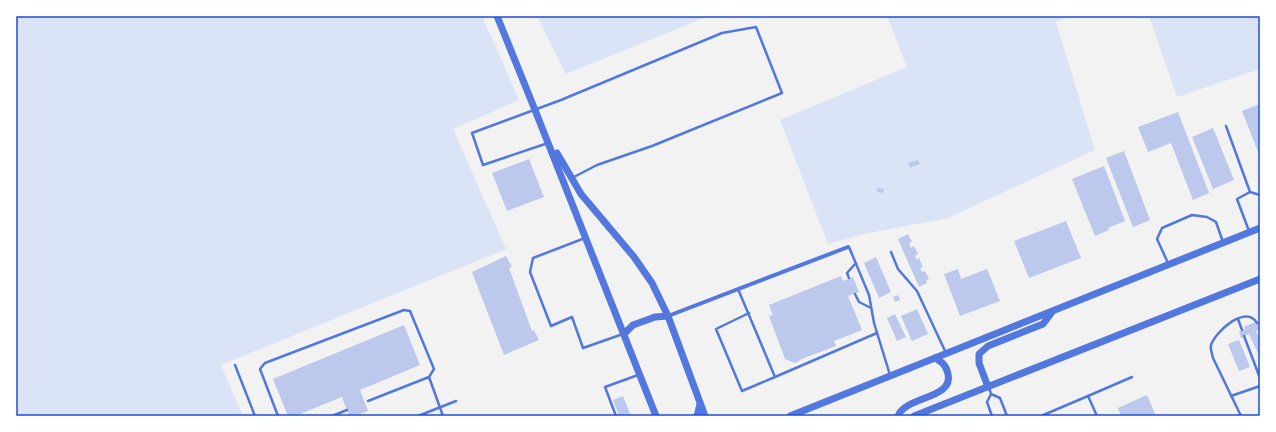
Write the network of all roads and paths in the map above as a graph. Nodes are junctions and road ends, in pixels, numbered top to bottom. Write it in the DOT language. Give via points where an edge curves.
graph roads {
  1 [pos="497,16"];
  2 [pos="535,110"];
  3 [pos="1226,126"];
  4 [pos="548,142"];
  5 [pos="571,178"];
  6 [pos="1250,192"];
  7 [pos="1260,195"];
  8 [pos="1260,228"];
  9 [pos="1249,232"];
  10 [pos="586,238"];
  11 [pos="1223,242"];
  12 [pos="848,247"];
  13 [pos="890,252"];
  14 [pos="856,264"];
  15 [pos="1168,264"];
  16 [pos="849,278"];
  17 [pos="1260,279"];
  18 [pos="738,289"];
  19 [pos="855,294"];
  20 [pos="872,308"];
  21 [pos="1052,312"];
  22 [pos="749,313"];
  23 [pos="668,316"];
  24 [pos="1238,319"];
  25 [pos="1257,323"];
  26 [pos="1242,330"];
  27 [pos="877,333"];
  28 [pos="624,334"];
  29 [pos="1244,336"];
  30 [pos="947,353"];
  31 [pos="935,358"];
  32 [pos="235,365"];
  33 [pos="640,374"];
  34 [pos="890,376"];
  35 [pos="429,377"];
  36 [pos="775,377"];
  37 [pos="1132,377"];
  38 [pos="1260,378"];
  39 [pos="1260,386"];
  40 [pos="990,390"];
  41 [pos="1088,396"];
  42 [pos="1231,396"];
  43 [pos="368,401"];
  44 [pos="456,401"];
  45 [pos="700,404"];
  46 [pos="440,408"];
  47 [pos="348,410"];
  48 [pos="255,416"];
  49 [pos="278,416"];
  50 [pos="332,416"];
  51 [pos="418,416"];
  52 [pos="443,416"];
  53 [pos="616,416"];
  54 [pos="656,416"];
  55 [pos="697,416"];
  56 [pos="705,416"];
  57 [pos="790,416"];
  58 [pos="898,416"];
  59 [pos="914,416"];
  60 [pos="992,416"];
  61 [pos="1007,416"];
  62 [pos="1040,416"];
  63 [pos="1097,416"];
  64 [pos="1240,416"];
  1 -- 2 [label="street"];
  2 -- 4 [label="street"];
  2 -- 4 [label="lane" via="472,133 483,164"];
  2 -- 5 [label="street"];
  2 -- 5 [label="lane" via="722,33 756,27 782,93 652,146 597,165"];
  3 -- 6 [label="lane"];
  4 -- 10 [label="street"];
  5 -- 23 [label="street" via="581,194 634,257 652,283"];
  6 -- 7 [label="lane"];
  6 -- 9 [label="lane" via="1237,199"];
  8 -- 9 [label="street"];
  9 -- 11 [label="street"];
  10 -- 28 [label="street"];
  10 -- 28 [label="lane" via="533,258 530,272 551,326 572,317 583,348"];
  11 -- 15 [label="street"];
  11 -- 15 [label="lane" via="1216,222 1207,217 1192,216 1162,228 1157,239"];
  12 -- 14 [label="lane"];
  12 -- 18 [label="street"];
  13 -- 30 [label="lane" via="898,269 917,291"];
  14 -- 16 [label="lane" via="847,273"];
  14 -- 20 [label="lane"];
  15 -- 21 [label="street"];
  17 -- 40 [label="street"];
  18 -- 22 [label="lane"];
  18 -- 23 [label="street"];
  19 -- 20 [label="lane" via="858,302"];
  20 -- 27 [label="lane"];
  21 -- 30 [label="street"];
  21 -- 40 [label="street" via="1043,324 988,346 979,354 978,363"];
  22 -- 36 [label="lane"];
  22 -- 36 [label="lane" via="716,329 742,391"];
  23 -- 28 [label="street" via="655,317 633,325"];
  23 -- 45 [label="street"];
  24 -- 25 [label="lane" via="1250,316"];
  24 -- 26 [label="lane"];
  24 -- 42 [label="lane" via="1220,332 1211,347 1213,358"];
  27 -- 34 [label="lane"];
  27 -- 36 [label="lane"];
  28 -- 33 [label="street"];
  29 -- 38 [label="lane"];
  30 -- 31 [label="street"];
  31 -- 34 [label="street"];
  31 -- 58 [label="street" via="947,368 949,376 945,389 915,402"];
  32 -- 48 [label="lane"];
  33 -- 53 [label="lane" via="605,387"];
  33 -- 54 [label="street"];
  34 -- 57 [label="street"];
  35 -- 43 [label="lane"];
  35 -- 46 [label="lane"];
  35 -- 49 [label="lane" via="434,369 410,311 404,310 265,363 260,369"];
  37 -- 41 [label="lane"];
  39 -- 42 [label="lane"];
  40 -- 59 [label="street"];
  40 -- 60 [label="lane" via="987,402"];
  40 -- 61 [label="lane" via="1000,398"];
  41 -- 62 [label="lane"];
  41 -- 63 [label="lane"];
  42 -- 64 [label="lane"];
  44 -- 46 [label="lane"];
  45 -- 55 [label="street"];
  45 -- 56 [label="street"];
  46 -- 51 [label="lane"];
  46 -- 52 [label="lane"];
  47 -- 50 [label="lane"];
}
